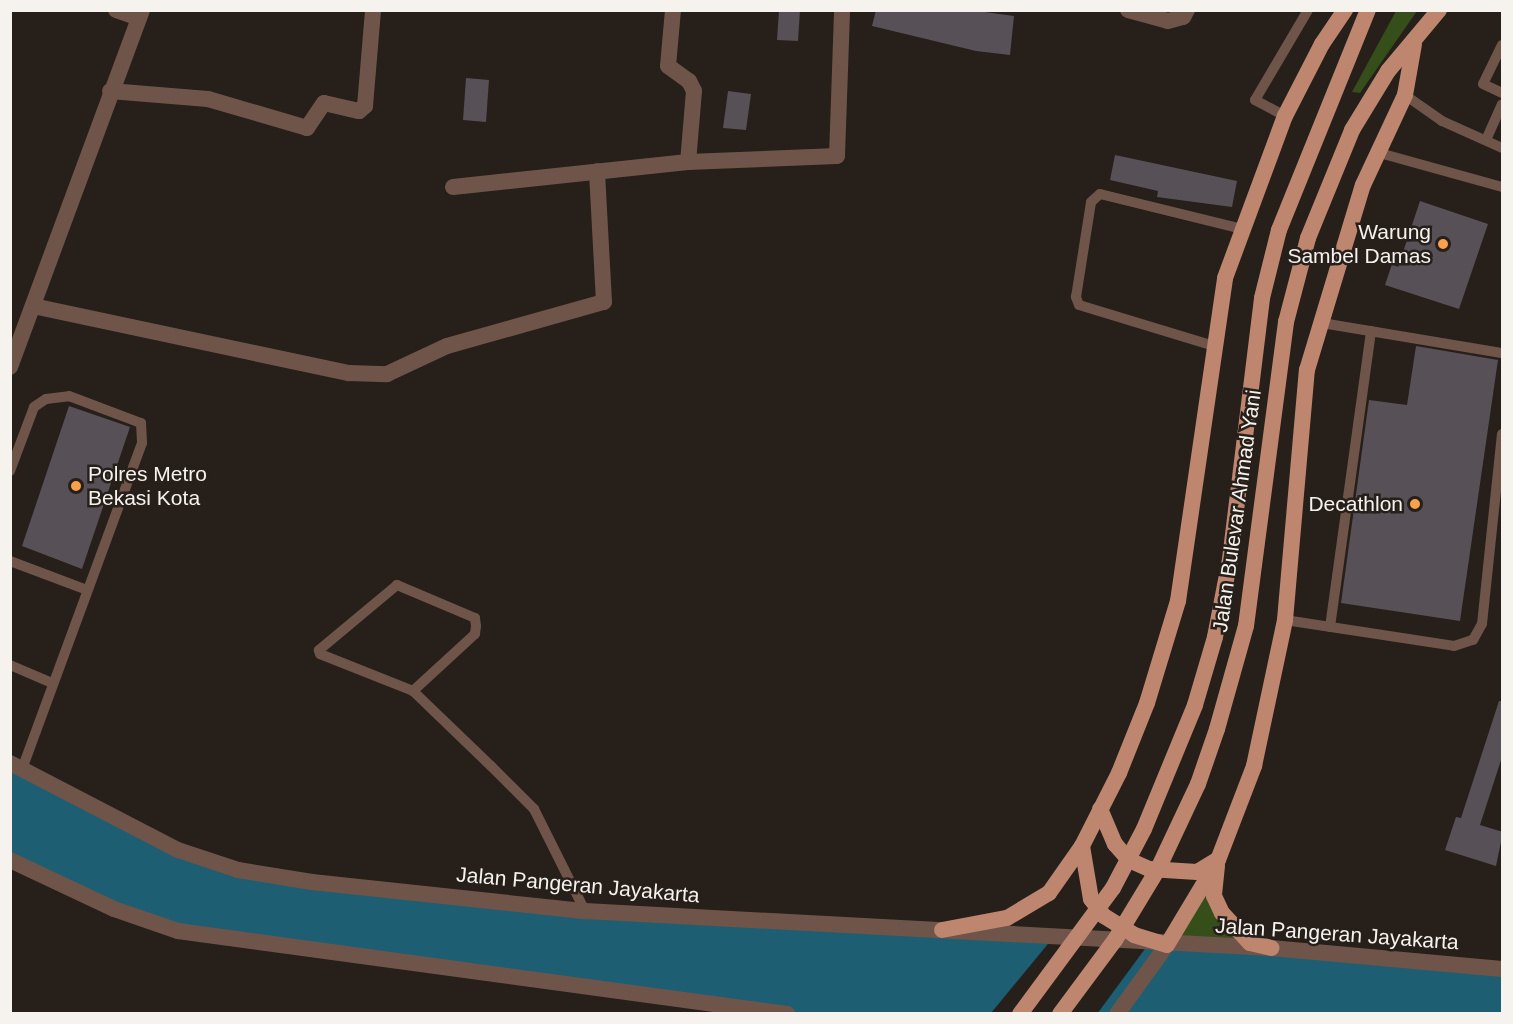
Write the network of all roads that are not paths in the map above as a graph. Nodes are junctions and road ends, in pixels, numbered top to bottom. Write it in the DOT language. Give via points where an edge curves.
graph roads {
  1 [pos="116,10"];
  2 [pos="373,10"];
  3 [pos="673,10"];
  4 [pos="842,10"];
  5 [pos="1128,10"];
  6 [pos="1187,10"];
  7 [pos="1308,10"];
  8 [pos="1345,10"];
  9 [pos="1368,10"];
  10 [pos="1439,10"];
  11 [pos="140,14"];
  12 [pos="1414,44"];
  13 [pos="1503,45"];
  14 [pos="110,91"];
  15 [pos="1503,93"];
  16 [pos="1405,95"];
  17 [pos="1503,104"];
  18 [pos="1285,116"];
  19 [pos="1486,140"];
  20 [pos="1503,148"];
  21 [pos="1376,152"];
  22 [pos="688,162"];
  23 [pos="597,171"];
  24 [pos="453,187"];
  25 [pos="1503,187"];
  26 [pos="1242,229"];
  27 [pos="33,306"];
  28 [pos="1322,323"];
  29 [pos="1371,332"];
  30 [pos="1214,346"];
  31 [pos="1503,353"];
  32 [pos="10,367"];
  33 [pos="1503,434"];
  34 [pos="10,471"];
  35 [pos="10,561"];
  36 [pos="87,590"];
  37 [pos="1285,620"];
  38 [pos="1330,627"];
  39 [pos="10,665"];
  40 [pos="52,683"];
  41 [pos="413,691"];
  42 [pos="16,767"];
  43 [pos="1100,809"];
  44 [pos="1082,846"];
  45 [pos="10,860"];
  46 [pos="1218,860"];
  47 [pos="585,911"];
  48 [pos="942,930"];
  49 [pos="1167,945"];
  50 [pos="1271,948"];
  51 [pos="1503,969"];
  52 [pos="787,1014"];
  53 [pos="1020,1014"];
  54 [pos="1060,1014"];
  55 [pos="1117,1014"];
  1 -- 11 [label="street"];
  2 -- 14 [label="street" via="365,106 359,111 324,103 307,128 208,99"];
  3 -- 22 [label="street" via="668,66 689,81 694,91"];
  4 -- 22 [label="street" via="837,156"];
  5 -- 6 [label="street" via="1168,21 1183,17"];
  7 -- 18 [label="lane" via="1255,100"];
  8 -- 18 [label="main road" via="1322,44"];
  9 -- 53 [label="main road, Jalan Bulevar Ahmad Yani, bridge" via="1279,230 1262,298 1230,560 1215,637 1195,705 1144,829 1113,888"];
  10 -- 12 [label="main road, Jalan Bulevar Ahmad Yani"];
  11 -- 14 [label="street"];
  12 -- 16 [label="main road"];
  12 -- 54 [label="main road, Jalan Bulevar Ahmad Yani, bridge" via="1388,71 1352,130 1308,238 1286,322 1246,626 1198,784 1158,869 1115,940"];
  13 -- 15 [label="lane" via="1483,84"];
  14 -- 27 [label="street"];
  16 -- 19 [label="lane" via="1442,121"];
  16 -- 21 [label="main road"];
  17 -- 19 [label="lane"];
  18 -- 26 [label="main road"];
  19 -- 20 [label="lane"];
  21 -- 25 [label="lane"];
  21 -- 28 [label="main road"];
  22 -- 23 [label="street"];
  23 -- 24 [label="street"];
  23 -- 27 [label="street" via="604,302 447,346 387,374 349,373"];
  26 -- 30 [label="main road" via="1225,278"];
  26 -- 30 [label="lane" via="1100,194 1091,202 1076,297 1079,305"];
  27 -- 32 [label="street"];
  28 -- 29 [label="lane"];
  28 -- 37 [label="main road" via="1307,370 1301,414"];
  29 -- 31 [label="lane"];
  29 -- 38 [label="lane"];
  30 -- 43 [label="main road" via="1178,601 1135,737"];
  33 -- 38 [label="lane" via="1482,624 1473,640 1454,646"];
  34 -- 36 [label="lane" via="34,407 46,399 69,396 141,423 142,443"];
  35 -- 36 [label="lane"];
  36 -- 40 [label="lane"];
  37 -- 38 [label="lane"];
  37 -- 46 [label="main road" via="1254,766"];
  39 -- 40 [label="lane"];
  40 -- 42 [label="lane"];
  41 -- 41 [label="lane" via="475,634 476,626 474,618 397,585 319,650 325,659"];
  41 -- 47 [label="lane" via="534,809"];
  42 -- 47 [label="street, Jalan Pangeran Jayakarta" via="178,850 238,870"];
  43 -- 44 [label="main road"];
  43 -- 46 [label="main road" via="1115,844 1129,860 1149,869 1197,872"];
  44 -- 48 [label="main road" via="1049,893 1030,908 1007,918"];
  44 -- 49 [label="main road" via="1091,899 1104,916 1134,936"];
  45 -- 52 [label="street" via="114,909 178,931"];
  46 -- 49 [label="main road"];
  46 -- 50 [label="main road" via="1214,896 1222,913 1250,943"];
  47 -- 48 [label="street, Jalan Pangeran Jayakarta"];
  48 -- 49 [label="street, Jalan Pangeran Jayakarta"];
  49 -- 50 [label="street, Jalan Pangeran Jayakarta"];
  49 -- 55 [label="street"];
  50 -- 51 [label="street, Jalan Pangeran Jayakarta"];
}
